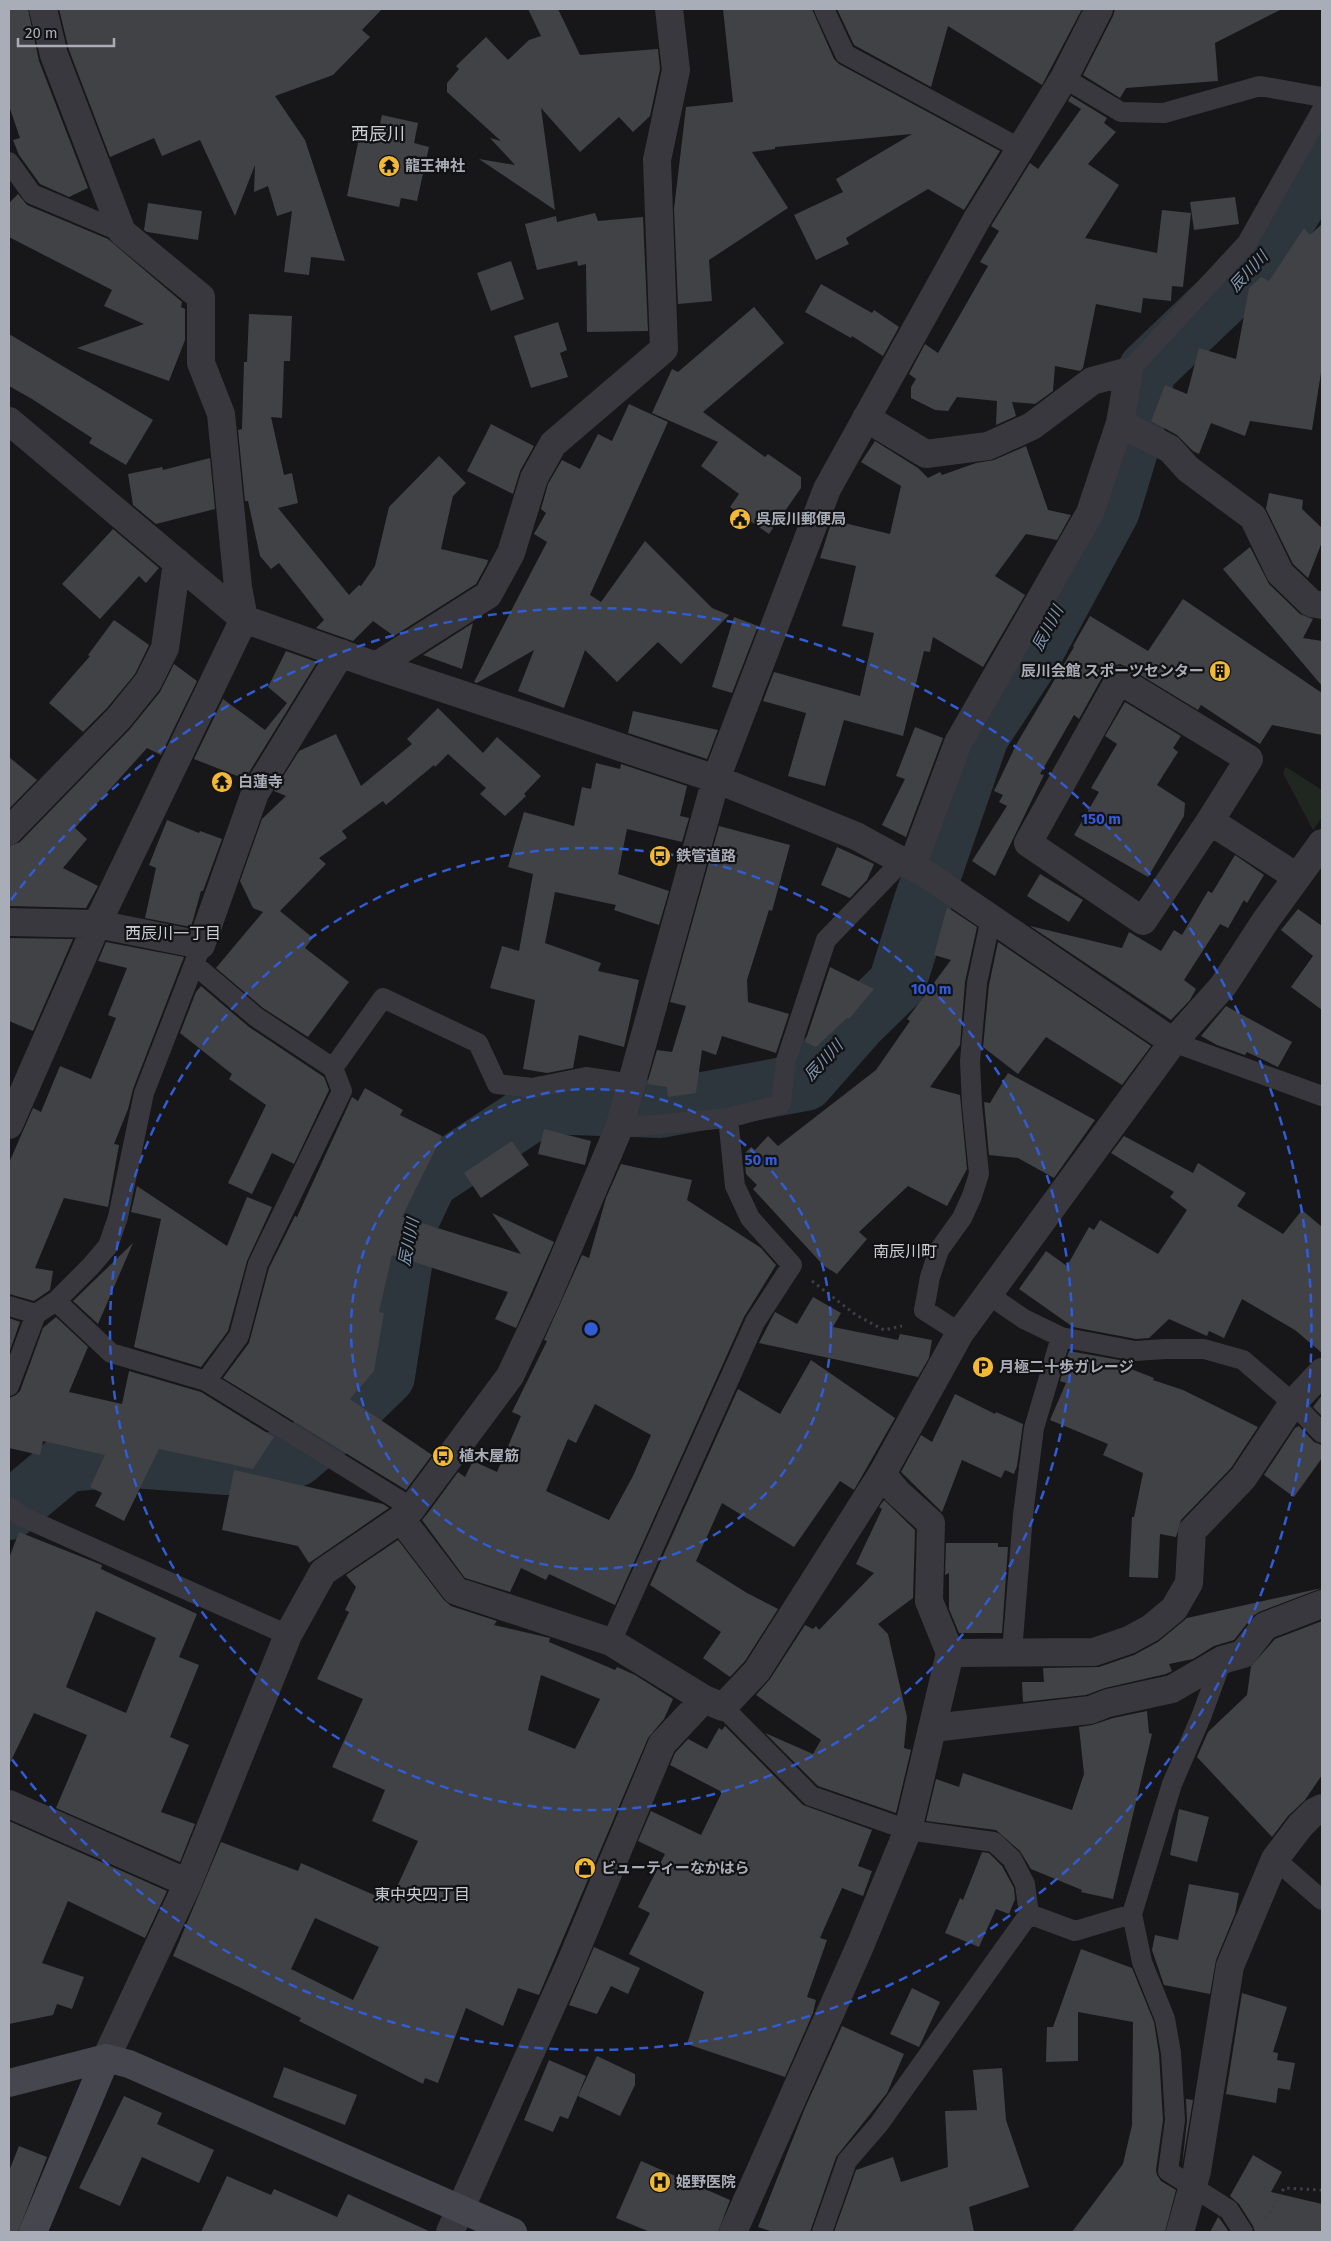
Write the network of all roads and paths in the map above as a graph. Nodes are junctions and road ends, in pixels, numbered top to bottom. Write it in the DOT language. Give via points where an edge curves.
graph roads {
  1 [pos="43,9"];
  2 [pos="669,9"];
  3 [pos="824,9"];
  4 [pos="1099,9"];
  5 [pos="1064,78"];
  6 [pos="1322,97"];
  7 [pos="1322,110"];
  8 [pos="1021,149"];
  9 [pos="9,162"];
  10 [pos="122,232"];
  11 [pos="1129,371"];
  12 [pos="866,418"];
  13 [pos="9,421"];
  14 [pos="1120,423"];
  15 [pos="177,562"];
  16 [pos="1322,605"];
  17 [pos="244,618"];
  18 [pos="340,653"];
  19 [pos="376,666"];
  20 [pos="716,779"];
  21 [pos="1210,821"];
  22 [pos="9,831"];
  23 [pos="1322,843"];
  24 [pos="907,864"];
  25 [pos="1297,877"];
  26 [pos="991,918"];
  27 [pos="9,922"];
  28 [pos="97,924"];
  29 [pos="198,955"];
  30 [pos="1172,1042"];
  31 [pos="333,1068"];
  32 [pos="630,1089"];
  33 [pos="1322,1096"];
  34 [pos="728,1118"];
  35 [pos="620,1124"];
  36 [pos="9,1125"];
  37 [pos="792,1265"];
  38 [pos="988,1295"];
  39 [pos="56,1301"];
  40 [pos="9,1306"];
  41 [pos="924,1310"];
  42 [pos="36,1314"];
  43 [pos="960,1333"];
  44 [pos="1062,1337"];
  45 [pos="1322,1372"];
  46 [pos="206,1381"];
  47 [pos="9,1386"];
  48 [pos="1293,1404"];
  49 [pos="1322,1433"];
  50 [pos="882,1474"];
  51 [pos="16,1512"];
  52 [pos="406,1513"];
  53 [pos="1322,1604"];
  54 [pos="288,1635"];
  55 [pos="611,1642"];
  56 [pos="1012,1652"];
  57 [pos="950,1653"];
  58 [pos="1222,1660"];
  59 [pos="714,1703"];
  60 [pos="933,1728"];
  61 [pos="9,1804"];
  62 [pos="1322,1808"];
  63 [pos="908,1830"];
  64 [pos="1275,1859"];
  65 [pos="188,1883"];
  66 [pos="1322,1900"];
  67 [pos="1029,1914"];
  68 [pos="1132,1914"];
  69 [pos="106,2058"];
  70 [pos="9,2083"];
  71 [pos="1194,2188"];
  72 [pos="1322,2190"];
  73 [pos="455,2221"];
  74 [pos="1262,2225"];
  75 [pos="33,2232"];
  76 [pos="513,2232"];
  77 [pos="733,2232"];
  78 [pos="822,2232"];
  79 [pos="1180,2232"];
  80 [pos="1243,2232"];
  1 -- 10 [label="street" via="54,55"];
  2 -- 19 [label="street" via="676,70 657,160 664,349 553,444 534,478 511,553 488,595"];
  3 -- 8 [label="lane" via="845,54"];
  4 -- 5 [label="street"];
  5 -- 6 [label="lane" via="1120,112 1164,113 1260,86"];
  5 -- 8 [label="street"];
  7 -- 11 [label="lane" via="1247,243"];
  8 -- 12 [label="street" via="977,220"];
  9 -- 10 [label="lane" via="32,194"];
  10 -- 17 [label="street" via="201,297 201,362 221,414"];
  11 -- 12 [label="street" via="1092,381 1032,426 988,446 926,454"];
  11 -- 14 [label="street"];
  12 -- 20 [label="street" via="827,489"];
  13 -- 15 [label="street"];
  14 -- 16 [label="street" via="1170,449 1188,469 1253,517 1280,573 1311,603"];
  14 -- 24 [label="street" via="1090,513 958,742"];
  15 -- 17 [label="street"];
  15 -- 22 [label="street" via="165,648 148,682 119,718"];
  17 -- 18 [label="street"];
  17 -- 28 [label="street"];
  18 -- 19 [label="street"];
  18 -- 29 [label="street" via="255,793"];
  19 -- 20 [label="street"];
  20 -- 24 [label="street" via="856,836"];
  20 -- 32 [label="street"];
  21 -- 21 [label="street" via="1143,921 1028,843 1119,680 1248,759"];
  21 -- 25 [label="street"];
  23 -- 25 [label="street"];
  24 -- 26 [label="street"];
  24 -- 34 [label="lane" via="826,940 786,1061 781,1104"];
  25 -- 30 [label="street" via="1222,986"];
  26 -- 30 [label="street"];
  26 -- 41 [label="lane" via="976,992 970,1061 979,1174 962,1218 939,1250"];
  27 -- 28 [label="street"];
  28 -- 29 [label="street"];
  28 -- 36 [label="street"];
  29 -- 31 [label="lane" via="256,1017"];
  29 -- 39 [label="lane" via="144,1093 118,1217 108,1246"];
  30 -- 33 [label="lane"];
  30 -- 38 [label="street"];
  31 -- 32 [label="lane" via="383,998 478,1044 497,1084 533,1088 586,1077"];
  31 -- 46 [label="lane" via="342,1091 258,1264 239,1336"];
  32 -- 35 [label="street"];
  34 -- 35 [label="lane"];
  34 -- 37 [label="lane" via="735,1186 750,1218"];
  35 -- 52 [label="street" via="546,1300 510,1376"];
  37 -- 41 [label="path" via="856,1315 884,1330 906,1325"];
  37 -- 55 [label="lane" via="755,1322"];
  38 -- 43 [label="street"];
  38 -- 44 [label="lane" via="1024,1319"];
  39 -- 42 [label="lane"];
  39 -- 46 [label="lane" via="111,1353"];
  40 -- 42 [label="lane"];
  41 -- 43 [label="lane"];
  42 -- 47 [label="lane"];
  43 -- 50 [label="street"];
  44 -- 48 [label="lane" via="1135,1352 1204,1349 1242,1360"];
  44 -- 56 [label="lane" via="1034,1428"];
  45 -- 48 [label="street"];
  46 -- 52 [label="lane" via="327,1455"];
  48 -- 49 [label="lane"];
  48 -- 56 [label="street" via="1243,1478 1192,1531 1189,1583 1174,1609 1151,1628 1129,1640 1094,1652"];
  50 -- 57 [label="street" via="931,1523 929,1601"];
  50 -- 59 [label="street" via="757,1670"];
  51 -- 54 [label="lane"];
  52 -- 54 [label="street" via="323,1572"];
  52 -- 55 [label="street" via="456,1591"];
  53 -- 58 [label="street" via="1265,1626 1243,1654"];
  54 -- 65 [label="street"];
  55 -- 59 [label="street"];
  56 -- 57 [label="street"];
  57 -- 60 [label="street"];
  58 -- 60 [label="street" via="1172,1689 1090,1710"];
  58 -- 68 [label="lane" via="1172,1784"];
  59 -- 63 [label="lane" via="812,1796"];
  59 -- 73 [label="street" via="662,1744 571,1962"];
  60 -- 63 [label="street"];
  61 -- 65 [label="street"];
  62 -- 64 [label="street" via="1300,1826"];
  63 -- 67 [label="lane" via="994,1842 1012,1859 1025,1884"];
  63 -- 77 [label="street"];
  64 -- 66 [label="lane"];
  64 -- 71 [label="street" via="1230,1966"];
  65 -- 69 [label="street"];
  67 -- 68 [label="lane" via="1075,1931"];
  67 -- 78 [label="lane" via="879,2124 847,2161"];
  68 -- 71 [label="lane" via="1142,1962 1165,2020 1171,2053 1175,2120 1168,2171"];
  69 -- 70 [label="street"];
  69 -- 73 [label="street" via="129,2064"];
  69 -- 75 [label="street"];
  71 -- 79 [label="street"];
  71 -- 80 [label="lane" via="1229,2210"];
  72 -- 74 [label="path" via="1284,2188"];
  73 -- 76 [label="street"];
}
